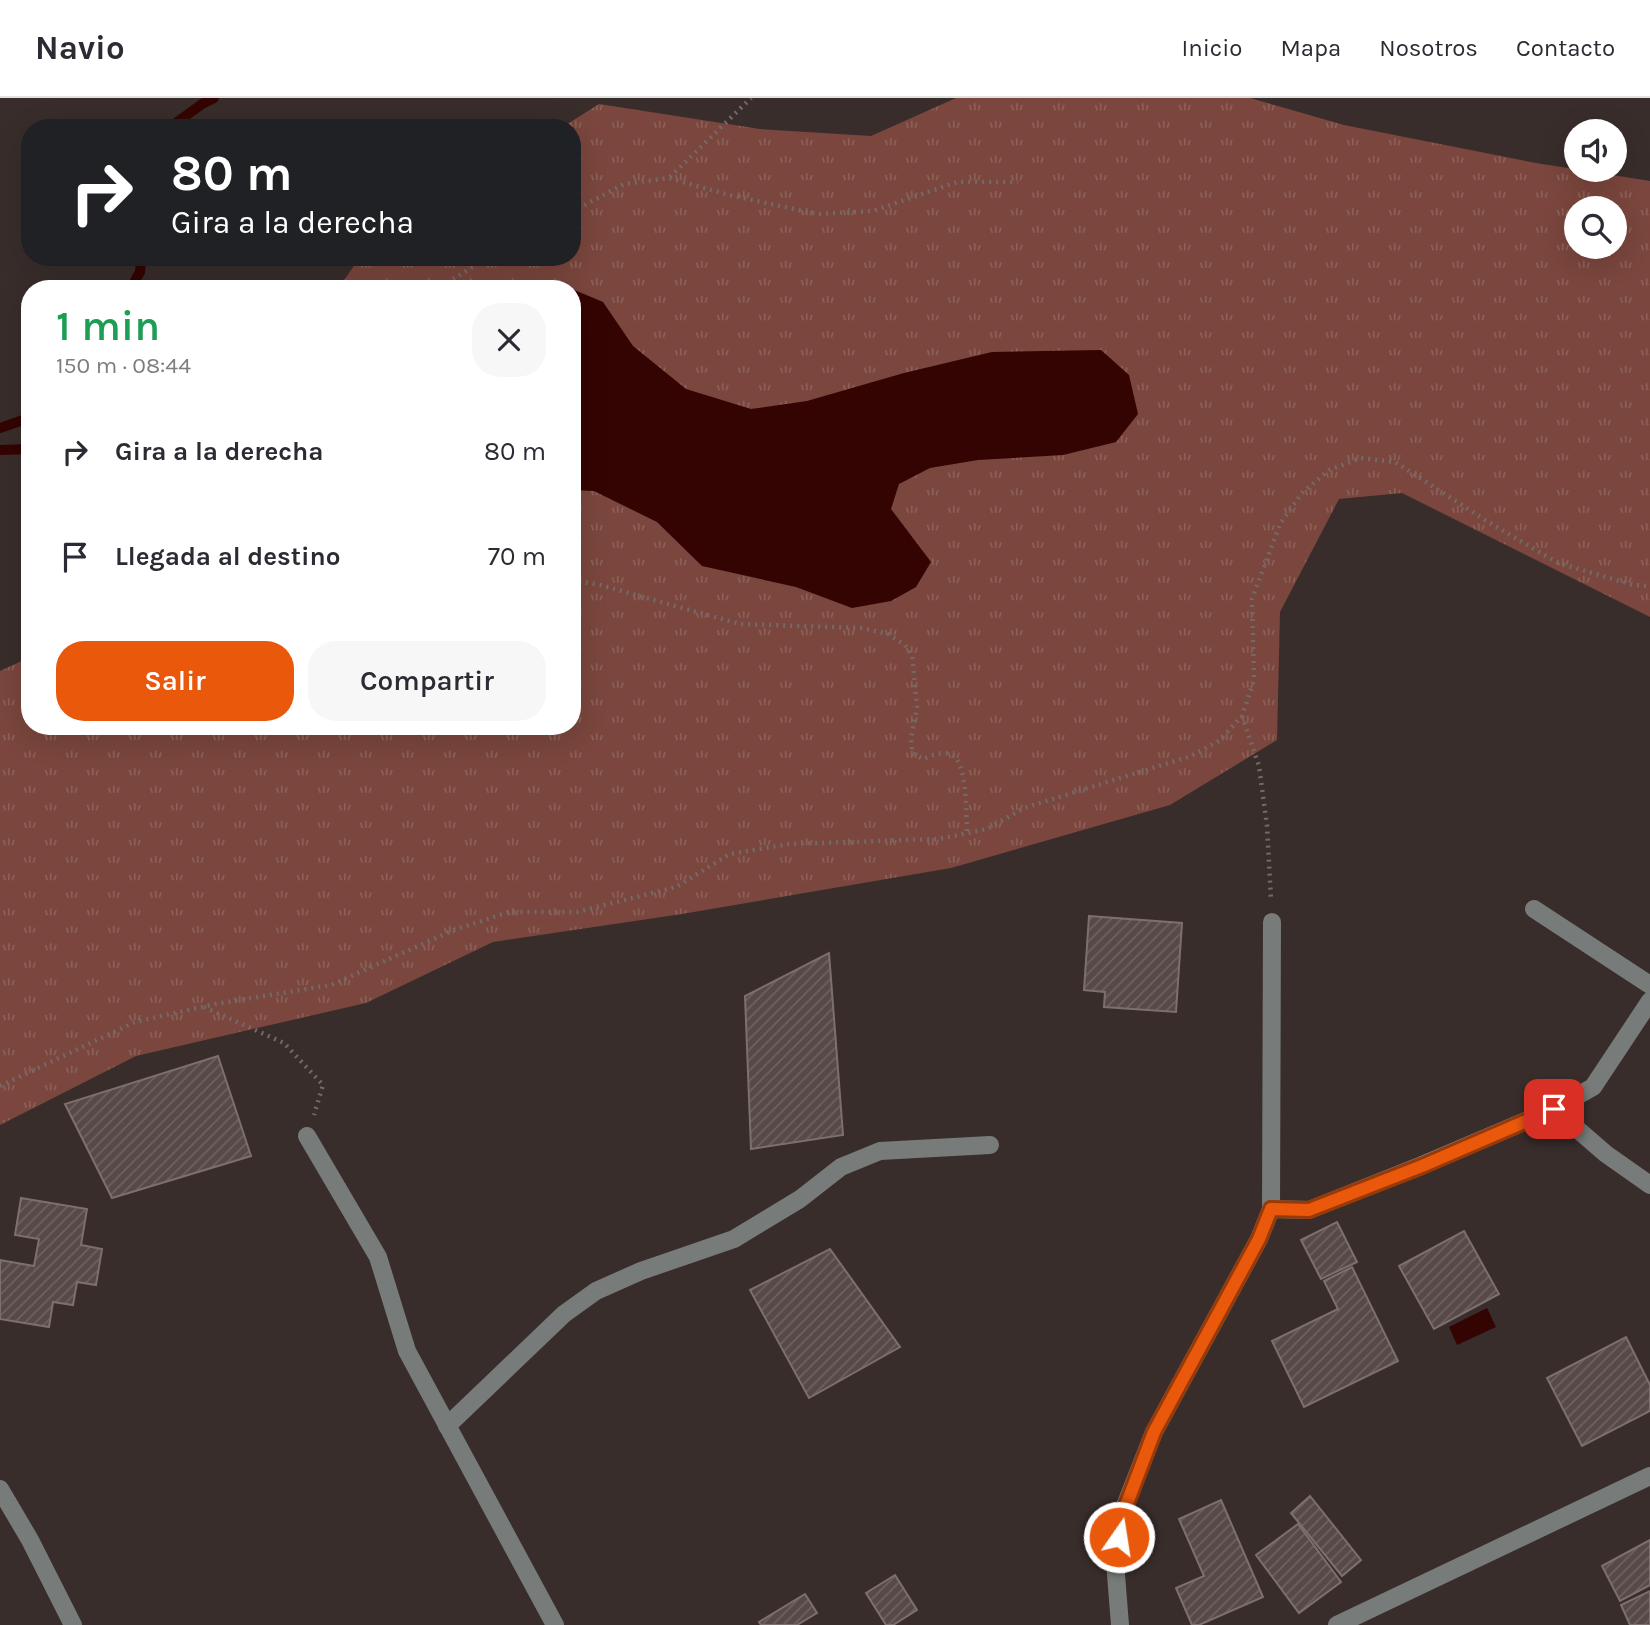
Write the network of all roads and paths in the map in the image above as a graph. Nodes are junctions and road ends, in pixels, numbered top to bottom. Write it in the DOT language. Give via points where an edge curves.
graph roads {
  1 [pos="751,98"];
  2 [pos="669,178"];
  3 [pos="1018,182"];
  4 [pos="581,207"];
  5 [pos="474,266"];
  6 [pos="452,280"];
  7 [pos="581,582"];
  8 [pos="1650,586"];
  9 [pos="1242,716"];
  10 [pos="967,833"];
  11 [pos="1534,909"];
  12 [pos="1272,922"];
  13 [pos="1650,985"];
  14 [pos="1650,1001"];
  15 [pos="204,1007"];
  16 [pos="0,1086"];
  17 [pos="1554,1109"];
  18 [pos="307,1136"];
  19 [pos="990,1145"];
  20 [pos="1650,1185"];
  21 [pos="1271,1209"];
  22 [pos="447,1426"];
  23 [pos="1650,1476"];
  24 [pos="0,1489"];
  25 [pos="73,1625"];
  26 [pos="555,1625"];
  27 [pos="1120,1625"];
  28 [pos="1337,1625"];
  1 -- 2 [label="path"];
  2 -- 3 [label="path" via="817,214 873,211 957,182"];
  2 -- 4 [label="path" via="624,184"];
  5 -- 6 [label="path"];
  7 -- 10 [label="path" via="740,624 862,628 888,634 905,645 912,655 917,707 912,753 922,759 938,754 958,759 964,777"];
  8 -- 9 [label="path" via="1558,563 1395,462 1361,458 1329,470 1302,493 1280,524 1252,599 1254,680"];
  9 -- 10 [label="path" via="1219,741 1191,755 1024,808"];
  9 -- 12 [label="path" via="1261,778"];
  10 -- 15 [label="path" via="939,839 789,844 730,854 676,887 577,912 509,912 454,930 331,985"];
  11 -- 13 [label="street"];
  12 -- 21 [label="street"];
  14 -- 17 [label="street" via="1593,1087"];
  15 -- 16 [label="path" via="135,1022"];
  15 -- 18 [label="path" via="284,1042 323,1085"];
  17 -- 20 [label="street"];
  17 -- 21 [label="street" via="1309,1210"];
  18 -- 22 [label="street" via="377,1258 407,1351"];
  19 -- 22 [label="street" via="880,1151 841,1167 800,1199 734,1239 596,1290 564,1314"];
  21 -- 27 [label="street" via="1154,1432 1124,1511 1115,1562"];
  22 -- 26 [label="street"];
  23 -- 28 [label="street"];
  24 -- 25 [label="street"];
}
